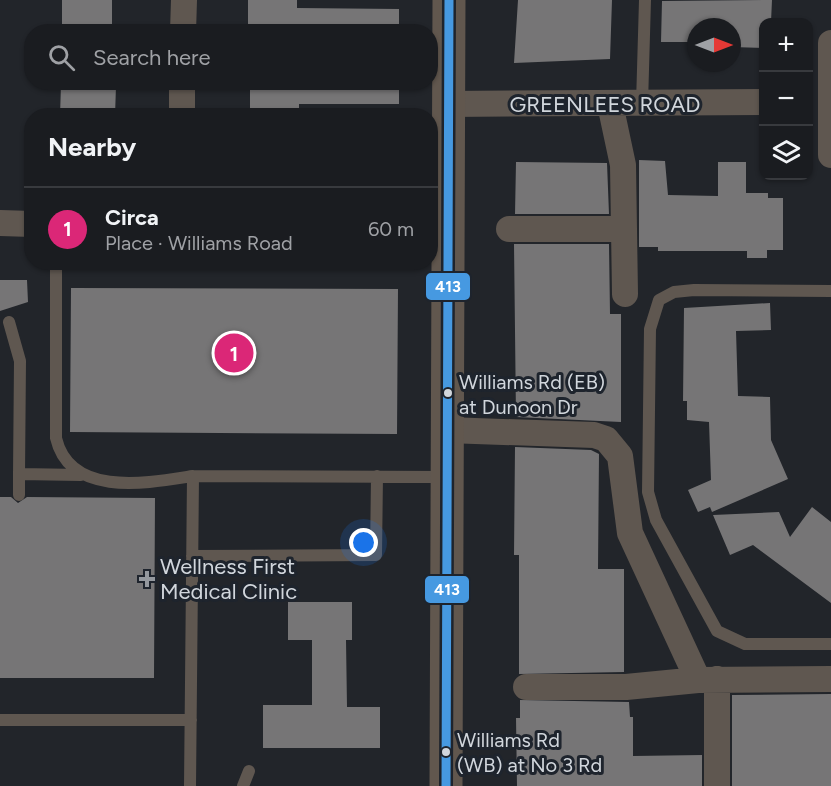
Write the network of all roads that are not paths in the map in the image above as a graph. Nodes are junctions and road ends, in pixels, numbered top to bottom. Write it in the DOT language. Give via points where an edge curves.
graph roads {
  1 [pos="184,0"];
  2 [pos="449,0"];
  3 [pos="645,0"];
  4 [pos="183,24"];
  5 [pos="831,43"];
  6 [pos="182,90"];
  7 [pos="831,101"];
  8 [pos="759,102"];
  9 [pos="813,102"];
  10 [pos="447,104"];
  11 [pos="610,104"];
  12 [pos="642,104"];
  13 [pos="182,108"];
  14 [pos="831,155"];
  15 [pos="0,224"];
  16 [pos="24,224"];
  17 [pos="509,229"];
  18 [pos="624,230"];
  19 [pos="439,231"];
  20 [pos="56,270"];
  21 [pos="831,291"];
  22 [pos="625,294"];
  23 [pos="9,322"];
  24 [pos="447,430"];
  25 [pos="20,474"];
  26 [pos="81,475"];
  27 [pos="193,476"];
  28 [pos="377,476"];
  29 [pos="447,477"];
  30 [pos="19,495"];
  31 [pos="192,556"];
  32 [pos="831,644"];
  33 [pos="831,679"];
  34 [pos="708,680"];
  35 [pos="526,687"];
  36 [pos="0,720"];
  37 [pos="191,720"];
  38 [pos="249,771"];
  39 [pos="190,786"];
  40 [pos="243,786"];
  41 [pos="446,786"];
  42 [pos="717,786"];
  1 -- 4 [label="street"];
  2 -- 10 [label="street"];
  3 -- 12 [label="lane"];
  5 -- 7 [label="street"];
  6 -- 13 [label="street"];
  7 -- 9 [label="street"];
  7 -- 14 [label="street"];
  8 -- 12 [label="street, GREENLEES ROAD"];
  10 -- 11 [label="street, GREENLEES ROAD"];
  10 -- 19 [label="street"];
  11 -- 12 [label="street, GREENLEES ROAD"];
  11 -- 18 [label="street" via="623,165"];
  15 -- 16 [label="street"];
  17 -- 18 [label="street"];
  18 -- 22 [label="street"];
  19 -- 24 [label="street"];
  20 -- 26 [label="lane" via="56,438 65,460"];
  21 -- 32 [label="lane" via="694,290 674,292 659,300 650,329 648,492 656,520 717,631 745,644"];
  23 -- 25 [label="lane" via="20,361"];
  24 -- 29 [label="street"];
  24 -- 34 [label="street" via="594,435 614,446 623,468 630,533"];
  25 -- 26 [label="lane"];
  25 -- 30 [label="lane"];
  26 -- 27 [label="lane" via="114,481"];
  27 -- 28 [label="lane"];
  27 -- 31 [label="lane"];
  28 -- 29 [label="lane"];
  28 -- 31 [label="lane" via="376,555"];
  29 -- 41 [label="street"];
  31 -- 37 [label="lane"];
  33 -- 34 [label="street"];
  34 -- 35 [label="street" via="626,687"];
  34 -- 42 [label="street"];
  36 -- 37 [label="lane"];
  37 -- 39 [label="lane"];
  38 -- 40 [label="lane"];
}
